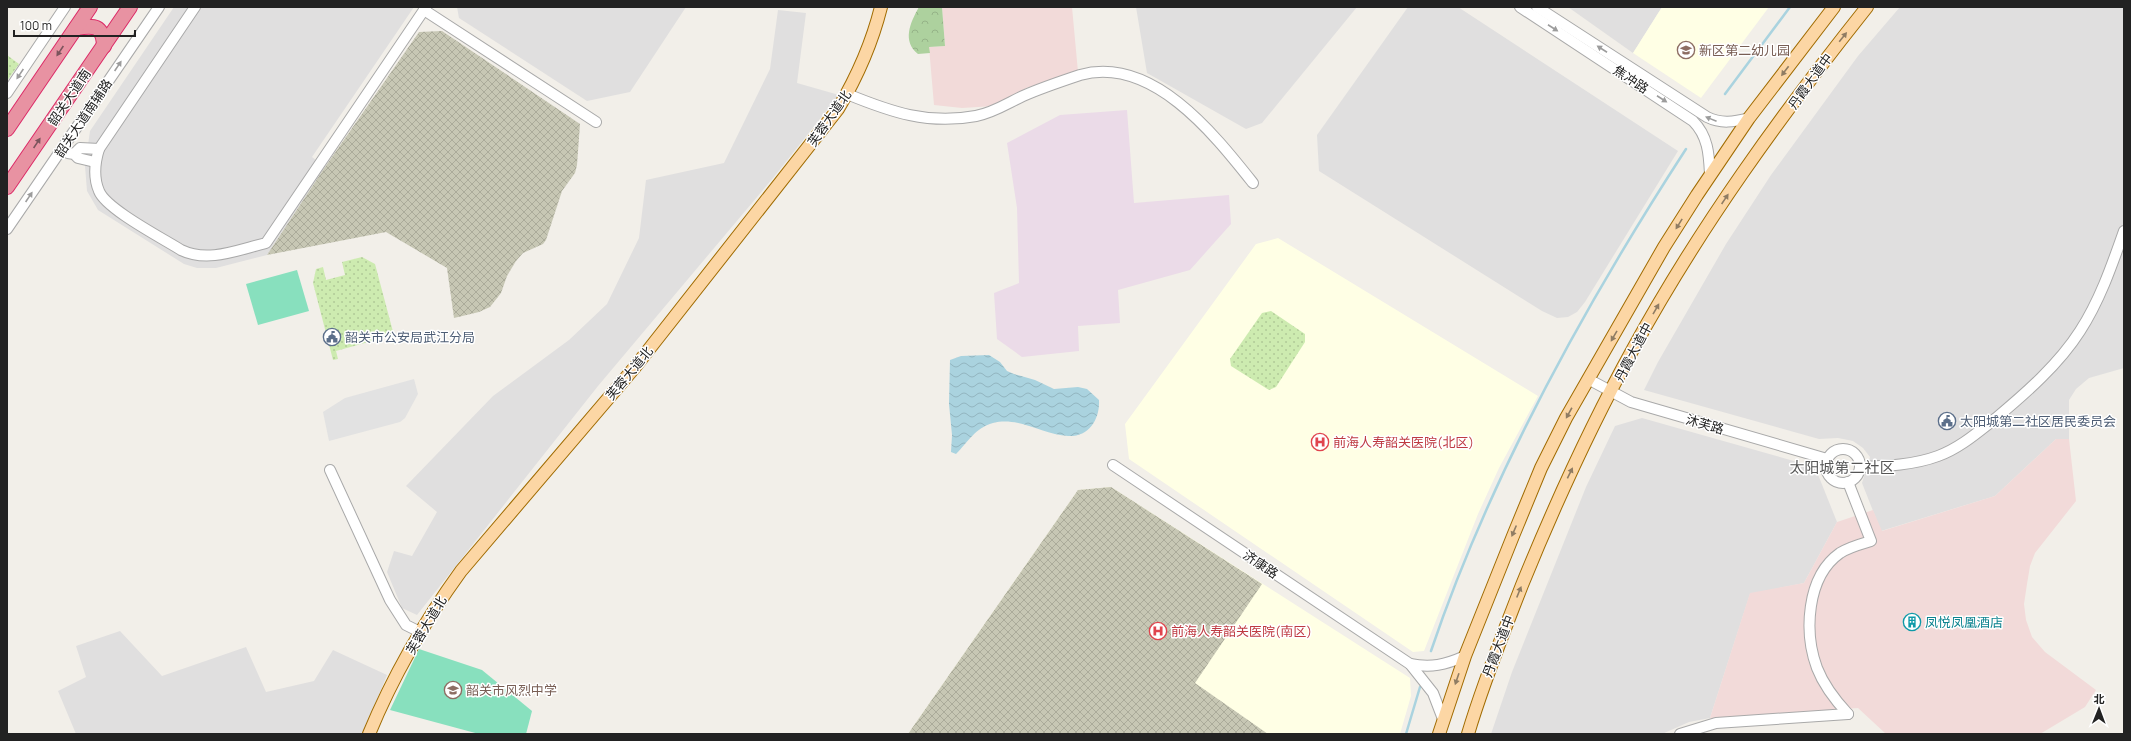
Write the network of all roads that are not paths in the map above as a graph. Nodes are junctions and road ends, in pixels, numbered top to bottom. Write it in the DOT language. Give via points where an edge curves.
graph roads {
  1 [pos="65,7"];
  2 [pos="90,7"];
  3 [pos="130,7"];
  4 [pos="159,7"];
  5 [pos="195,7"];
  6 [pos="881,7"];
  7 [pos="1520,7"];
  8 [pos="1537,7"];
  9 [pos="1834,7"];
  10 [pos="1867,7"];
  11 [pos="425,8"];
  12 [pos="76,28"];
  13 [pos="104,46"];
  14 [pos="7,94"];
  15 [pos="847,94"];
  16 [pos="1749,118"];
  17 [pos="596,122"];
  18 [pos="7,129"];
  19 [pos="62,149"];
  20 [pos="99,149"];
  21 [pos="74,154"];
  22 [pos="95,162"];
  23 [pos="1710,174"];
  24 [pos="1253,183"];
  25 [pos="7,187"];
  26 [pos="7,229"];
  27 [pos="2124,231"];
  28 [pos="1588,379"];
  29 [pos="1611,392"];
  30 [pos="1826,459"];
  31 [pos="1113,465"];
  32 [pos="1860,467"];
  33 [pos="330,470"];
  34 [pos="1848,482"];
  35 [pos="420,632"];
  36 [pos="1465,656"];
  37 [pos="1410,664"];
  38 [pos="1443,719"];
  39 [pos="369,734"];
  40 [pos="1439,734"];
  41 [pos="1468,734"];
  42 [pos="1680,734"];
  1 -- 14 [label="street, one-way"];
  2 -- 12 [label="highway"];
  3 -- 13 [label="highway, 韶关大道南"];
  19 -- 4 [label="street, 韶关大道南辅路, one-way"];
  5 -- 20 [label="street"];
  6 -- 15 [label="main road, 芙蓉大道北" via="870,45"];
  7 -- 23 [label="street, 焦冲路, one-way" via="1693,121 1707,144"];
  16 -- 8 [label="street, 焦冲路, one-way" via="1720,122 1707,117"];
  9 -- 16 [label="main road, 丹霞大道中, one-way"];
  29 -- 10 [label="main road, 丹霞大道中, one-way" via="1648,323 1718,209 1826,58"];
  11 -- 17 [label="street"];
  11 -- 22 [label="street" via="266,243 217,256 192,256 111,206 99,192"];
  12 -- 13 [label="highway" via="98,28 103,35"];
  12 -- 18 [label="highway, one-way"];
  25 -- 13 [label="highway, 韶关大道南, one-way"];
  15 -- 24 [label="street" via="899,114 918,118 952,119 977,116 1081,75 1099,72 1122,74 1167,95 1189,111 1204,124"];
  15 -- 35 [label="main road, 芙蓉大道北" via="826,126 635,367 461,571 437,603"];
  16 -- 23 [label="main road, 丹霞大道中"];
  19 -- 21 [label="street"];
  26 -- 19 [label="street, 韶关大道南辅路, one-way"];
  20 -- 21 [label="street" via="80,148"];
  20 -- 22 [label="street"];
  21 -- 22 [label="street" via="78,158"];
  23 -- 28 [label="main road, 丹霞大道中, one-way" via="1664,247"];
  27 -- 32 [label="street" via="2099,297 2080,332 2036,382 2003,412 1958,446 1937,457 1903,464"];
  28 -- 29 [label="street, 沐芙路"];
  28 -- 36 [label="main road, 丹霞大道中, one-way" via="1541,468"];
  29 -- 30 [label="street, 沐芙路" via="1631,402"];
  41 -- 29 [label="main road, 丹霞大道中, one-way" via="1496,651 1538,547 1567,478"];
  30 -- 32 [label="street" via="1839,448 1850,450 1858,457"];
  30 -- 34 [label="street" via="1828,475 1837,482"];
  31 -- 37 [label="street, 济康路"];
  32 -- 34 [label="street" via="1856,477"];
  33 -- 35 [label="street" via="390,600 406,625"];
  34 -- 42 [label="street" via="1871,541 1842,552 1823,572 1815,589 1810,619 1810,642 1817,668 1836,701 1848,714 1716,723"];
  35 -- 39 [label="main road, 芙蓉大道北"];
  36 -- 37 [label="street, 济康路" via="1436,666"];
  36 -- 38 [label="main road, 丹霞大道中, one-way"];
  37 -- 38 [label="street, 济康路" via="1433,693"];
  38 -- 40 [label="main road, 丹霞大道中"];
}
